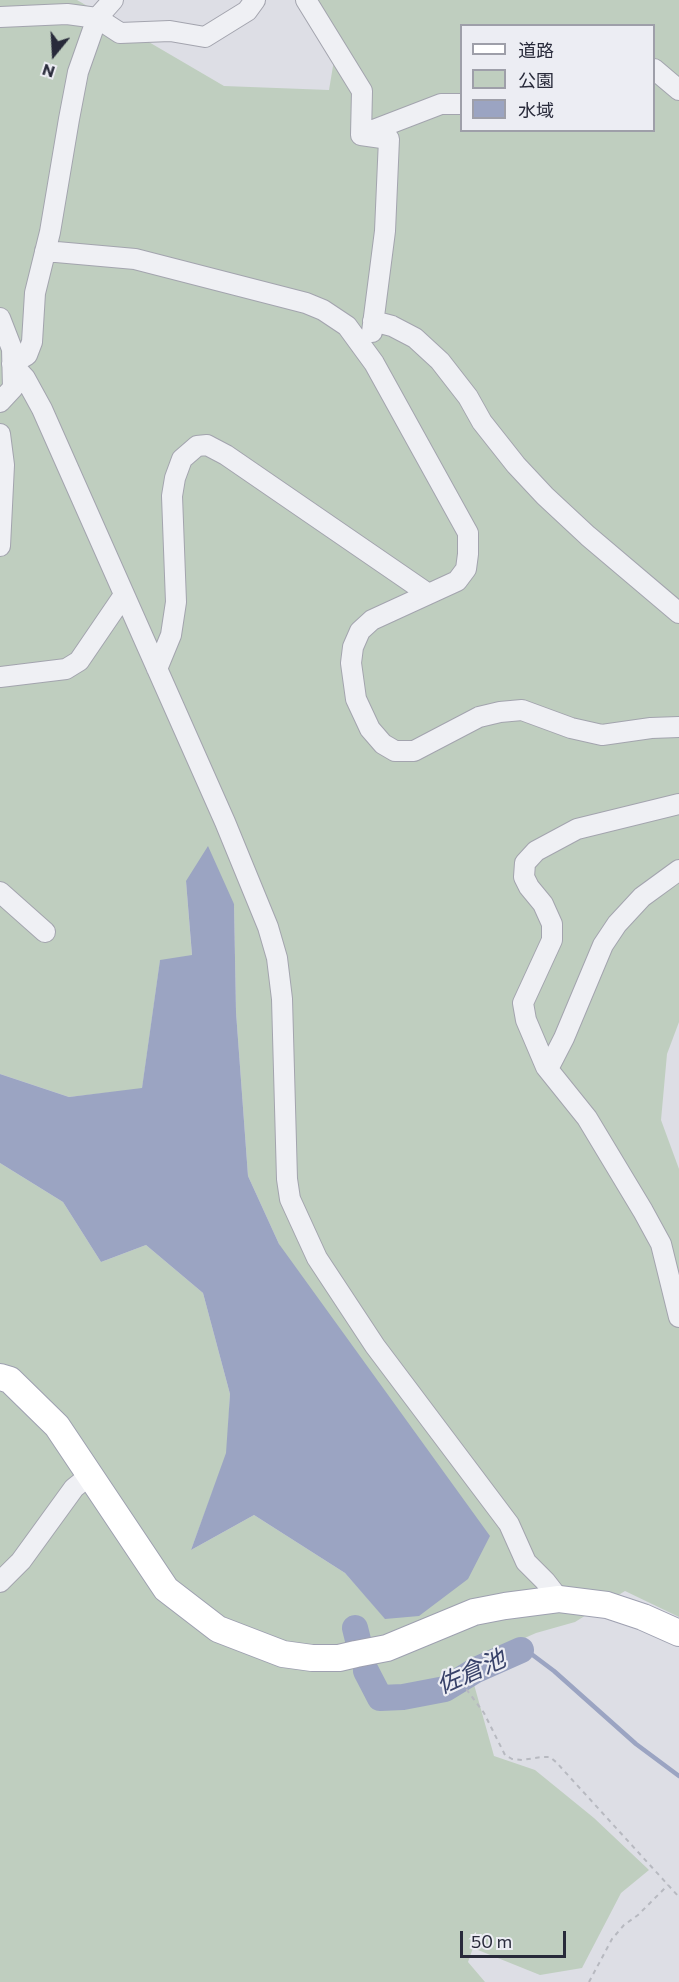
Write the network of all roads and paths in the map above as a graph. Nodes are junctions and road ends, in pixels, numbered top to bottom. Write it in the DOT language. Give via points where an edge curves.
graph roads {
  1 [pos="113,0"];
  2 [pos="255,0"];
  3 [pos="306,0"];
  4 [pos="0,17"];
  5 [pos="97,18"];
  6 [pos="655,70"];
  7 [pos="679,90"];
  8 [pos="460,104"];
  9 [pos="361,135"];
  10 [pos="45,251"];
  11 [pos="0,318"];
  12 [pos="373,321"];
  13 [pos="374,363"];
  14 [pos="12,364"];
  15 [pos="0,402"];
  16 [pos="0,434"];
  17 [pos="0,546"];
  18 [pos="427,593"];
  19 [pos="124,594"];
  20 [pos="679,613"];
  21 [pos="157,669"];
  22 [pos="0,677"];
  23 [pos="679,727"];
  24 [pos="679,804"];
  25 [pos="679,870"];
  26 [pos="0,892"];
  27 [pos="45,932"];
  28 [pos="548,1069"];
  29 [pos="679,1317"];
  30 [pos="0,1377"];
  31 [pos="89,1476"];
  32 [pos="0,1582"];
  33 [pos="558,1599"];
  34 [pos="679,1633"];
  35 [pos="461,1682"];
  36 [pos="668,1885"];
  37 [pos="679,1897"];
  38 [pos="589,1982"];
  1 -- 5 [label="street"];
  2 -- 5 [label="street" via="247,11 206,37 170,31 120,33"];
  3 -- 9 [label="street" via="362,91"];
  4 -- 5 [label="street" via="67,14"];
  5 -- 10 [label="street" via="78,72"];
  6 -- 7 [label="street"];
  8 -- 9 [label="street" via="441,104"];
  9 -- 12 [label="street" via="389,139 385,231"];
  10 -- 13 [label="street" via="135,259 306,303 347,326"];
  10 -- 14 [label="street" via="35,293 32,342 27,356"];
  11 -- 14 [label="street" via="12,349"];
  12 -- 13 [label="street"];
  12 -- 20 [label="street" via="415,338 440,361 523,473 588,536"];
  13 -- 18 [label="street" via="468,533 466,569 457,580"];
  14 -- 15 [label="street" via="13,388"];
  14 -- 19 [label="street" via="25,378 42,409"];
  16 -- 17 [label="street" via="4,465"];
  18 -- 21 [label="street" via="226,455 207,445 197,446 182,459 175,478 172,496 176,602 171,635"];
  18 -- 23 [label="street" via="372,620 360,631 353,647 356,699 370,729 395,751 414,751 479,717 522,710 602,735"];
  19 -- 21 [label="street"];
  19 -- 22 [label="street" via="78,661 66,669"];
  21 -- 33 [label="street" via="234,843 277,958 290,1199 317,1257 375,1346 509,1524 526,1562"];
  24 -- 28 [label="street" via="577,829 536,851 525,863 529,887 552,924 552,940 523,1003 526,1020"];
  25 -- 28 [label="street" via="642,897 603,945"];
  26 -- 27 [label="street"];
  28 -- 29 [label="street" via="586,1118 661,1244"];
  30 -- 31 [label="main road" via="10,1380 57,1426"];
  31 -- 32 [label="street" via="74,1488 21,1561"];
  31 -- 33 [label="main road" via="166,1589 218,1629 283,1654 339,1658 387,1648 474,1612"];
  33 -- 34 [label="main road" via="607,1605"];
  35 -- 36 [label="path" via="484,1713 505,1755 522,1760 550,1757"];
  36 -- 37 [label="path"];
  36 -- 38 [label="path" via="624,1924"];
}
